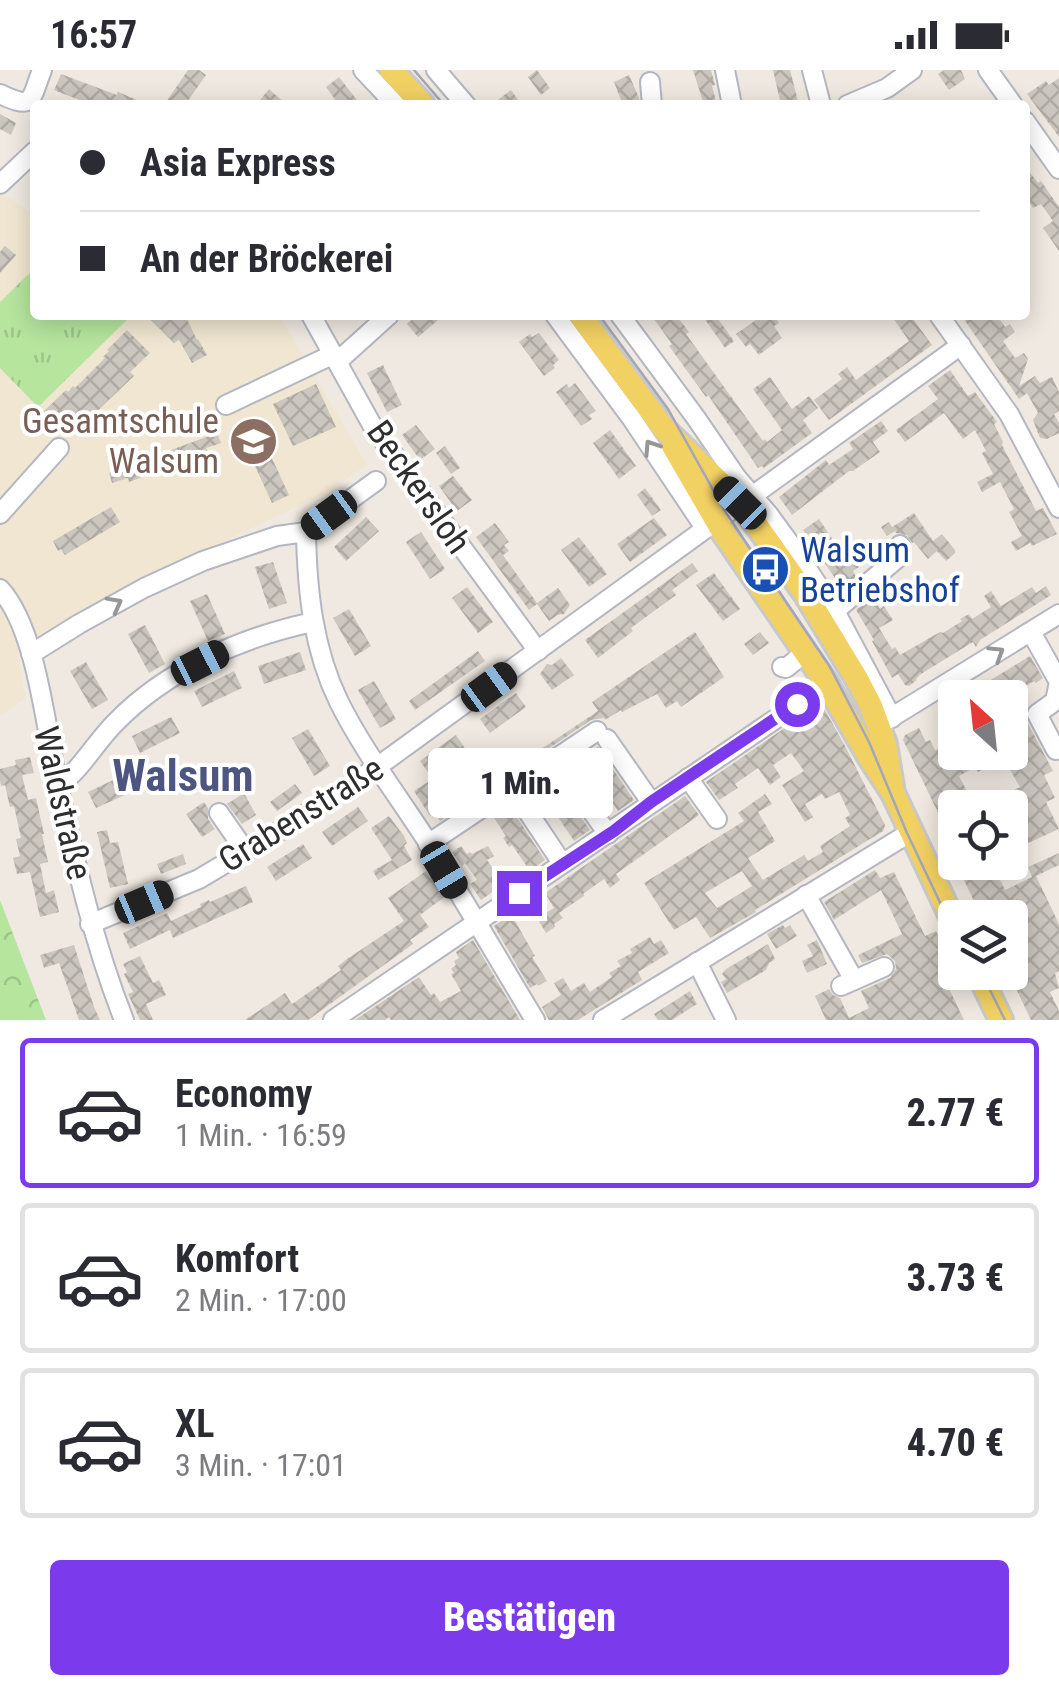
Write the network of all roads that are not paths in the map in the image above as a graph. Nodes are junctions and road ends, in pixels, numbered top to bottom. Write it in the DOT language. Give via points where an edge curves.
graph roads {
  1 [pos="42,70"];
  2 [pos="364,70"];
  3 [pos="392,70"];
  4 [pos="436,70"];
  5 [pos="724,70"];
  6 [pos="812,70"];
  7 [pos="912,70"];
  8 [pos="988,70"];
  9 [pos="650,82"];
  10 [pos="886,88"];
  11 [pos="0,94"];
  12 [pos="391,100"];
  13 [pos="419,100"];
  14 [pos="462,100"];
  15 [pos="652,100"];
  16 [pos="731,100"];
  17 [pos="821,100"];
  18 [pos="858,100"];
  19 [pos="893,100"];
  20 [pos="1009,100"];
  21 [pos="1030,129"];
  22 [pos="30,156"];
  23 [pos="1059,169"];
  24 [pos="1,185"];
  25 [pos="314,320"];
  26 [pos="383,320"];
  27 [pos="559,320"];
  28 [pos="584,320"];
  29 [pos="624,320"];
  30 [pos="943,320"];
  31 [pos="961,346"];
  32 [pos="336,358"];
  33 [pos="226,405"];
  34 [pos="665,430"];
  35 [pos="59,448"];
  36 [pos="376,481"];
  37 [pos="746,499"];
  38 [pos="1059,508"];
  39 [pos="0,514"];
  40 [pos="710,524"];
  41 [pos="306,532"];
  42 [pos="900,545"];
  43 [pos="0,589"];
  44 [pos="836,611"];
  45 [pos="1059,614"];
  46 [pos="313,622"];
  47 [pos="1031,632"];
  48 [pos="29,647"];
  49 [pos="538,651"];
  50 [pos="806,652"];
  51 [pos="782,667"];
  52 [pos="827,684"];
  53 [pos="885,721"];
  54 [pos="850,724"];
  55 [pos="1056,750"];
  56 [pos="378,768"];
  57 [pos="562,768"];
  58 [pos="688,778"];
  59 [pos="58,786"];
  60 [pos="893,793"];
  61 [pos="518,798"];
  62 [pos="651,802"];
  63 [pos="220,813"];
  64 [pos="718,819"];
  65 [pos="911,832"];
  66 [pos="608,834"];
  67 [pos="428,844"];
  68 [pos="246,852"];
  69 [pos="562,863"];
  70 [pos="806,895"];
  71 [pos="944,900"];
  72 [pos="475,921"];
  73 [pos="90,924"];
  74 [pos="697,962"];
  75 [pos="884,967"];
  76 [pos="124,1020"];
  77 [pos="333,1020"];
  78 [pos="536,1020"];
  79 [pos="603,1020"];
  80 [pos="726,1020"];
  1 -- 11 [label="street" via="27,103"];
  2 -- 12 [label="street"];
  3 -- 13 [label="main road"];
  4 -- 14 [label="street"];
  5 -- 16 [label="street"];
  6 -- 17 [label="street"];
  7 -- 10 [label="street"];
  8 -- 20 [label="street"];
  9 -- 15 [label="street"];
  10 -- 18 [label="street"];
  10 -- 19 [label="street"];
  21 -- 23 [label="street"];
  22 -- 24 [label="street"];
  25 -- 32 [label="street, Beckersloh"];
  26 -- 32 [label="street"];
  40 -- 27 [label="street, one-way"];
  28 -- 34 [label="main road"];
  29 -- 37 [label="street"];
  30 -- 31 [label="street"];
  31 -- 37 [label="street, Grabenstraße"];
  31 -- 38 [label="street" via="1009,414"];
  32 -- 33 [label="street"];
  32 -- 49 [label="street, Beckersloh" via="372,424"];
  34 -- 37 [label="main road"];
  34 -- 40 [label="main road"];
  35 -- 39 [label="street"];
  36 -- 41 [label="street"];
  37 -- 40 [label="street, Grabenstraße"];
  37 -- 44 [label="street" via="796,552"];
  37 -- 53 [label="main road"];
  40 -- 49 [label="street, Grabenstraße"];
  40 -- 50 [label="main road"];
  41 -- 46 [label="street"];
  48 -- 41 [label="street, one-way" via="202,561"];
  42 -- 44 [label="street" via="900,556"];
  43 -- 48 [label="street, Waldstraße"];
  44 -- 53 [label="street"];
  45 -- 47 [label="street"];
  46 -- 56 [label="street" via="337,699"];
  46 -- 59 [label="street" via="220,653 145,696"];
  53 -- 47 [label="street, one-way"];
  47 -- 55 [label="street" via="1059,682 1054,701 1037,714"];
  48 -- 59 [label="street, Waldstraße"];
  49 -- 56 [label="street, Grabenstraße"];
  50 -- 51 [label="street"];
  50 -- 52 [label="main road"];
  52 -- 54 [label="main road"];
  52 -- 58 [label="street"];
  53 -- 54 [label="street"];
  53 -- 60 [label="main road"];
  54 -- 60 [label="main road"];
  56 -- 67 [label="street"];
  56 -- 68 [label="street, Grabenstraße"];
  57 -- 66 [label="street"];
  58 -- 62 [label="street"];
  58 -- 64 [label="street"];
  59 -- 73 [label="street, Waldstraße"];
  60 -- 65 [label="main road"];
  61 -- 69 [label="street"];
  62 -- 66 [label="street"];
  62 -- 67 [label="street" via="602,735"];
  63 -- 68 [label="street"];
  65 -- 70 [label="street"];
  65 -- 71 [label="main road"];
  66 -- 69 [label="street"];
  67 -- 72 [label="street"];
  68 -- 73 [label="street, Grabenstraße"];
  69 -- 72 [label="street"];
  70 -- 74 [label="street"];
  70 -- 75 [label="street" via="847,983"];
  72 -- 77 [label="street"];
  72 -- 78 [label="street"];
  73 -- 76 [label="street, Waldstraße"];
  74 -- 79 [label="street"];
  74 -- 80 [label="street"];
}
